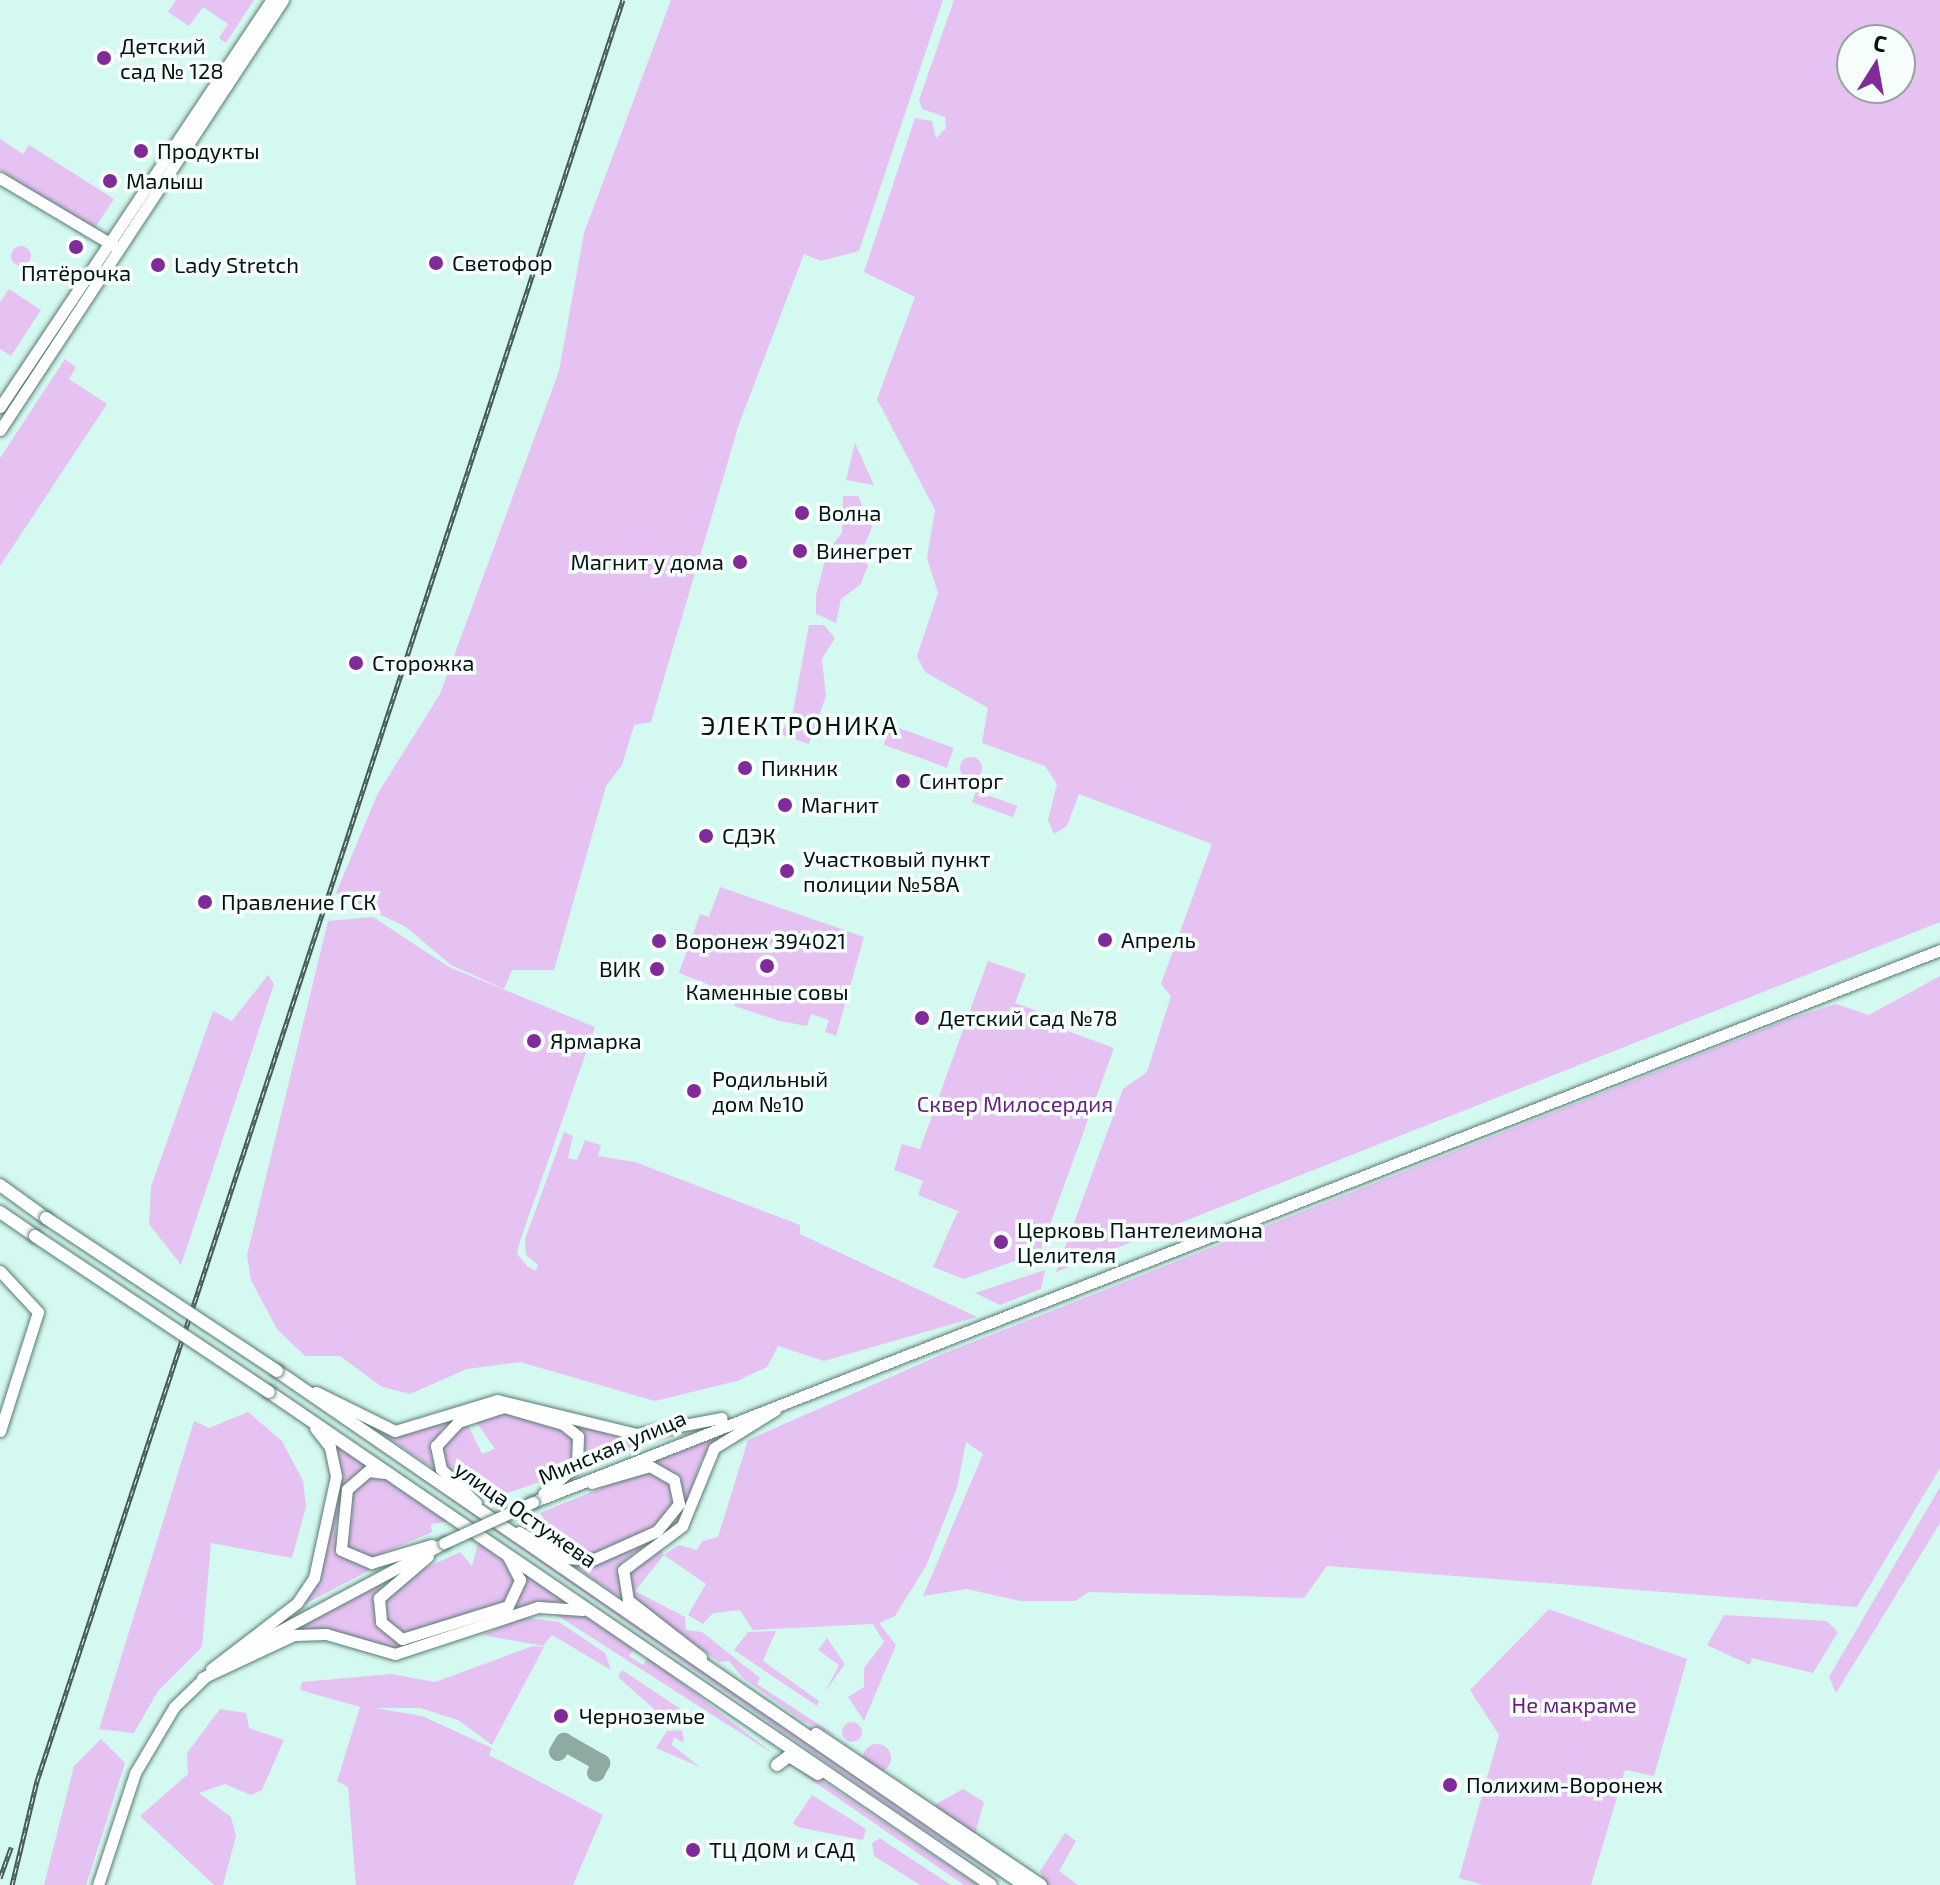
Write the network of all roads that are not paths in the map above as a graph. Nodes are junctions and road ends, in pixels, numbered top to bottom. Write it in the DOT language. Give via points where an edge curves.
graph roads {
  1 [pos="271,0"];
  2 [pos="283,0"];
  3 [pos="0,178"];
  4 [pos="114,246"];
  5 [pos="0,407"];
  6 [pos="0,430"];
  7 [pos="1940,950"];
  8 [pos="0,1187"];
  9 [pos="0,1215"];
  10 [pos="0,1271"];
  11 [pos="277,1371"];
  12 [pos="269,1392"];
  13 [pos="800,1395"];
  14 [pos="783,1401"];
  15 [pos="0,1431"];
  16 [pos="533,1502"];
  17 [pos="479,1506"];
  18 [pos="453,1512"];
  19 [pos="516,1530"];
  20 [pos="492,1539"];
  21 [pos="444,1543"];
  22 [pos="723,1674"];
  23 [pos="202,1678"];
  24 [pos="690,1678"];
  25 [pos="978,1877"];
  26 [pos="98,1885"];
  27 [pos="991,1885"];
  28 [pos="1024,1885"];
  29 [pos="1041,1885"];
  1 -- 4 [label="street"];
  2 -- 4 [label="street"];
  3 -- 4 [label="street"];
  4 -- 5 [label="street"];
  4 -- 6 [label="street"];
  7 -- 13 [label="street, Минская улица"];
  8 -- 11 [label="main road, улица Остужева, bridge"];
  9 -- 12 [label="main road, улица Остужева, bridge"];
  10 -- 15 [label="street" via="38,1312"];
  11 -- 14 [label="street" via="395,1431 497,1400 644,1434"];
  11 -- 17 [label="main road, улица Остужева"];
  12 -- 18 [label="main road, улица Остужева"];
  12 -- 23 [label="street" via="323,1435 334,1455 327,1534 297,1603"];
  13 -- 14 [label="street, Минская улица"];
  13 -- 22 [label="street" via="714,1448 682,1526 623,1570 623,1591 633,1605"];
  14 -- 16 [label="street, Минская улица"];
  16 -- 17 [label="street" via="571,1472 580,1445 563,1424 504,1407 458,1422 436,1446 441,1469"];
  16 -- 19 [label="street" via="639,1467 668,1474 680,1495 665,1525 592,1560 566,1558"];
  16 -- 21 [label="street, Минская улица, bridge"];
  17 -- 19 [label="main road, улица Остужева"];
  18 -- 20 [label="main road, улица Остужева"];
  18 -- 21 [label="street" via="377,1471 357,1477 344,1496 337,1540 353,1561 379,1562"];
  19 -- 22 [label="main road, улица Остужева"];
  20 -- 21 [label="street" via="520,1574 512,1602 429,1636 394,1635 378,1614 382,1592"];
  20 -- 24 [label="main road, улица Остужева"];
  21 -- 23 [label="street, Минская улица"];
  22 -- 28 [label="main road, улица Остужева"];
  22 -- 29 [label="main road"];
  23 -- 24 [label="street" via="294,1635 326,1634 402,1653 561,1604 591,1614"];
  23 -- 26 [label="street, Минская улица" via="179,1701 135,1773"];
  24 -- 25 [label="main road, улица Остужева"];
  24 -- 25 [label="main road" via="775,1744 777,1765 794,1758"];
  25 -- 27 [label="main road, улица Остужева"];
}
